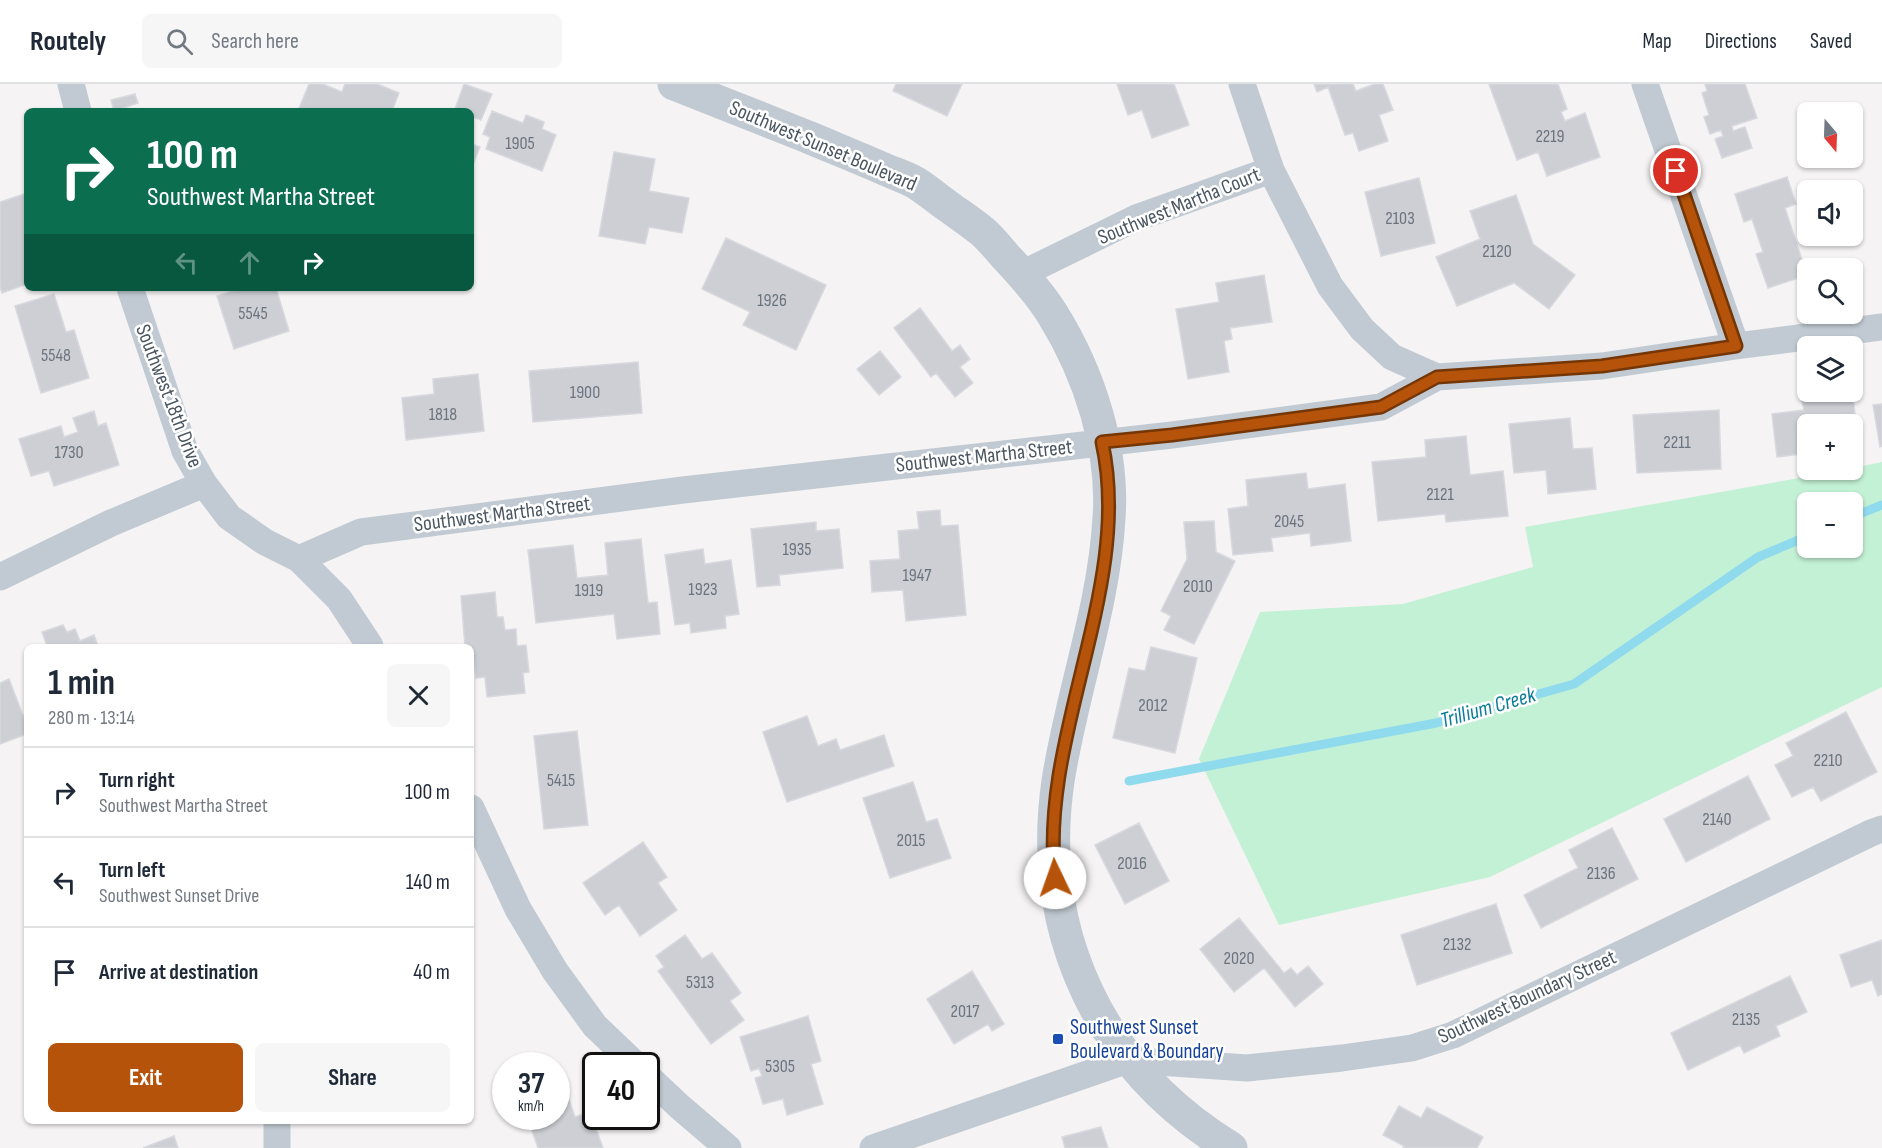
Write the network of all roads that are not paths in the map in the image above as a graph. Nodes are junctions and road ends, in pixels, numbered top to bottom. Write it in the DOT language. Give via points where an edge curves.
graph roads {
  1 [pos="71,84"];
  2 [pos="674,84"];
  3 [pos="1242,84"];
  4 [pos="1645,84"];
  5 [pos="77,108"];
  6 [pos="1271,170"];
  7 [pos="1022,274"];
  8 [pos="131,291"];
  9 [pos="1882,327"];
  10 [pos="1736,346"];
  11 [pos="1437,377"];
  12 [pos="1102,442"];
  13 [pos="204,484"];
  14 [pos="299,559"];
  15 [pos="0,577"];
  16 [pos="369,644"];
  17 [pos="474,814"];
  18 [pos="1882,829"];
  19 [pos="622,1052"];
  20 [pos="1128,1060"];
  21 [pos="660,1088"];
  22 [pos="277,1124"];
  23 [pos="277,1148"];
  24 [pos="728,1148"];
  25 [pos="873,1148"];
  26 [pos="1232,1148"];
  1 -- 5 [label="street"];
  2 -- 7 [label="street, Southwest Sunset Boulevard" via="915,182 983,232"];
  3 -- 6 [label="street"];
  4 -- 10 [label="street"];
  6 -- 7 [label="street, Southwest Martha Court" via="1136,218"];
  6 -- 11 [label="street" via="1330,286 1362,329 1392,357"];
  7 -- 12 [label="street, Southwest Sunset Boulevard" via="1053,315 1083,373"];
  8 -- 13 [label="street, Southwest 18th Drive" via="185,451"];
  9 -- 10 [label="street, Southwest Martha Street"];
  10 -- 11 [label="street, Southwest Martha Street" via="1602,366"];
  11 -- 12 [label="street, Southwest Martha Street" via="1381,407"];
  12 -- 14 [label="street, Southwest Martha Street" via="361,532"];
  12 -- 20 [label="street, Southwest Sunset Boulevard" via="1110,516 1102,574 1059,779 1053,861 1059,911 1077,968 1101,1020"];
  13 -- 14 [label="street, Southwest 18th Drive" via="229,517"];
  13 -- 15 [label="street" via="111,523"];
  14 -- 16 [label="street, Southwest 18th Drive" via="339,599"];
  17 -- 19 [label="street" via="518,909 555,971 595,1026"];
  18 -- 20 [label="street, Southwest Boundary Street" via="1453,1035 1412,1048 1247,1068"];
  20 -- 25 [label="street, Southwest Boundary Street"];
  20 -- 26 [label="street, Southwest Sunset Boulevard" via="1162,1097 1203,1131"];
  21 -- 24 [label="street"];
  22 -- 23 [label="street"];
}
